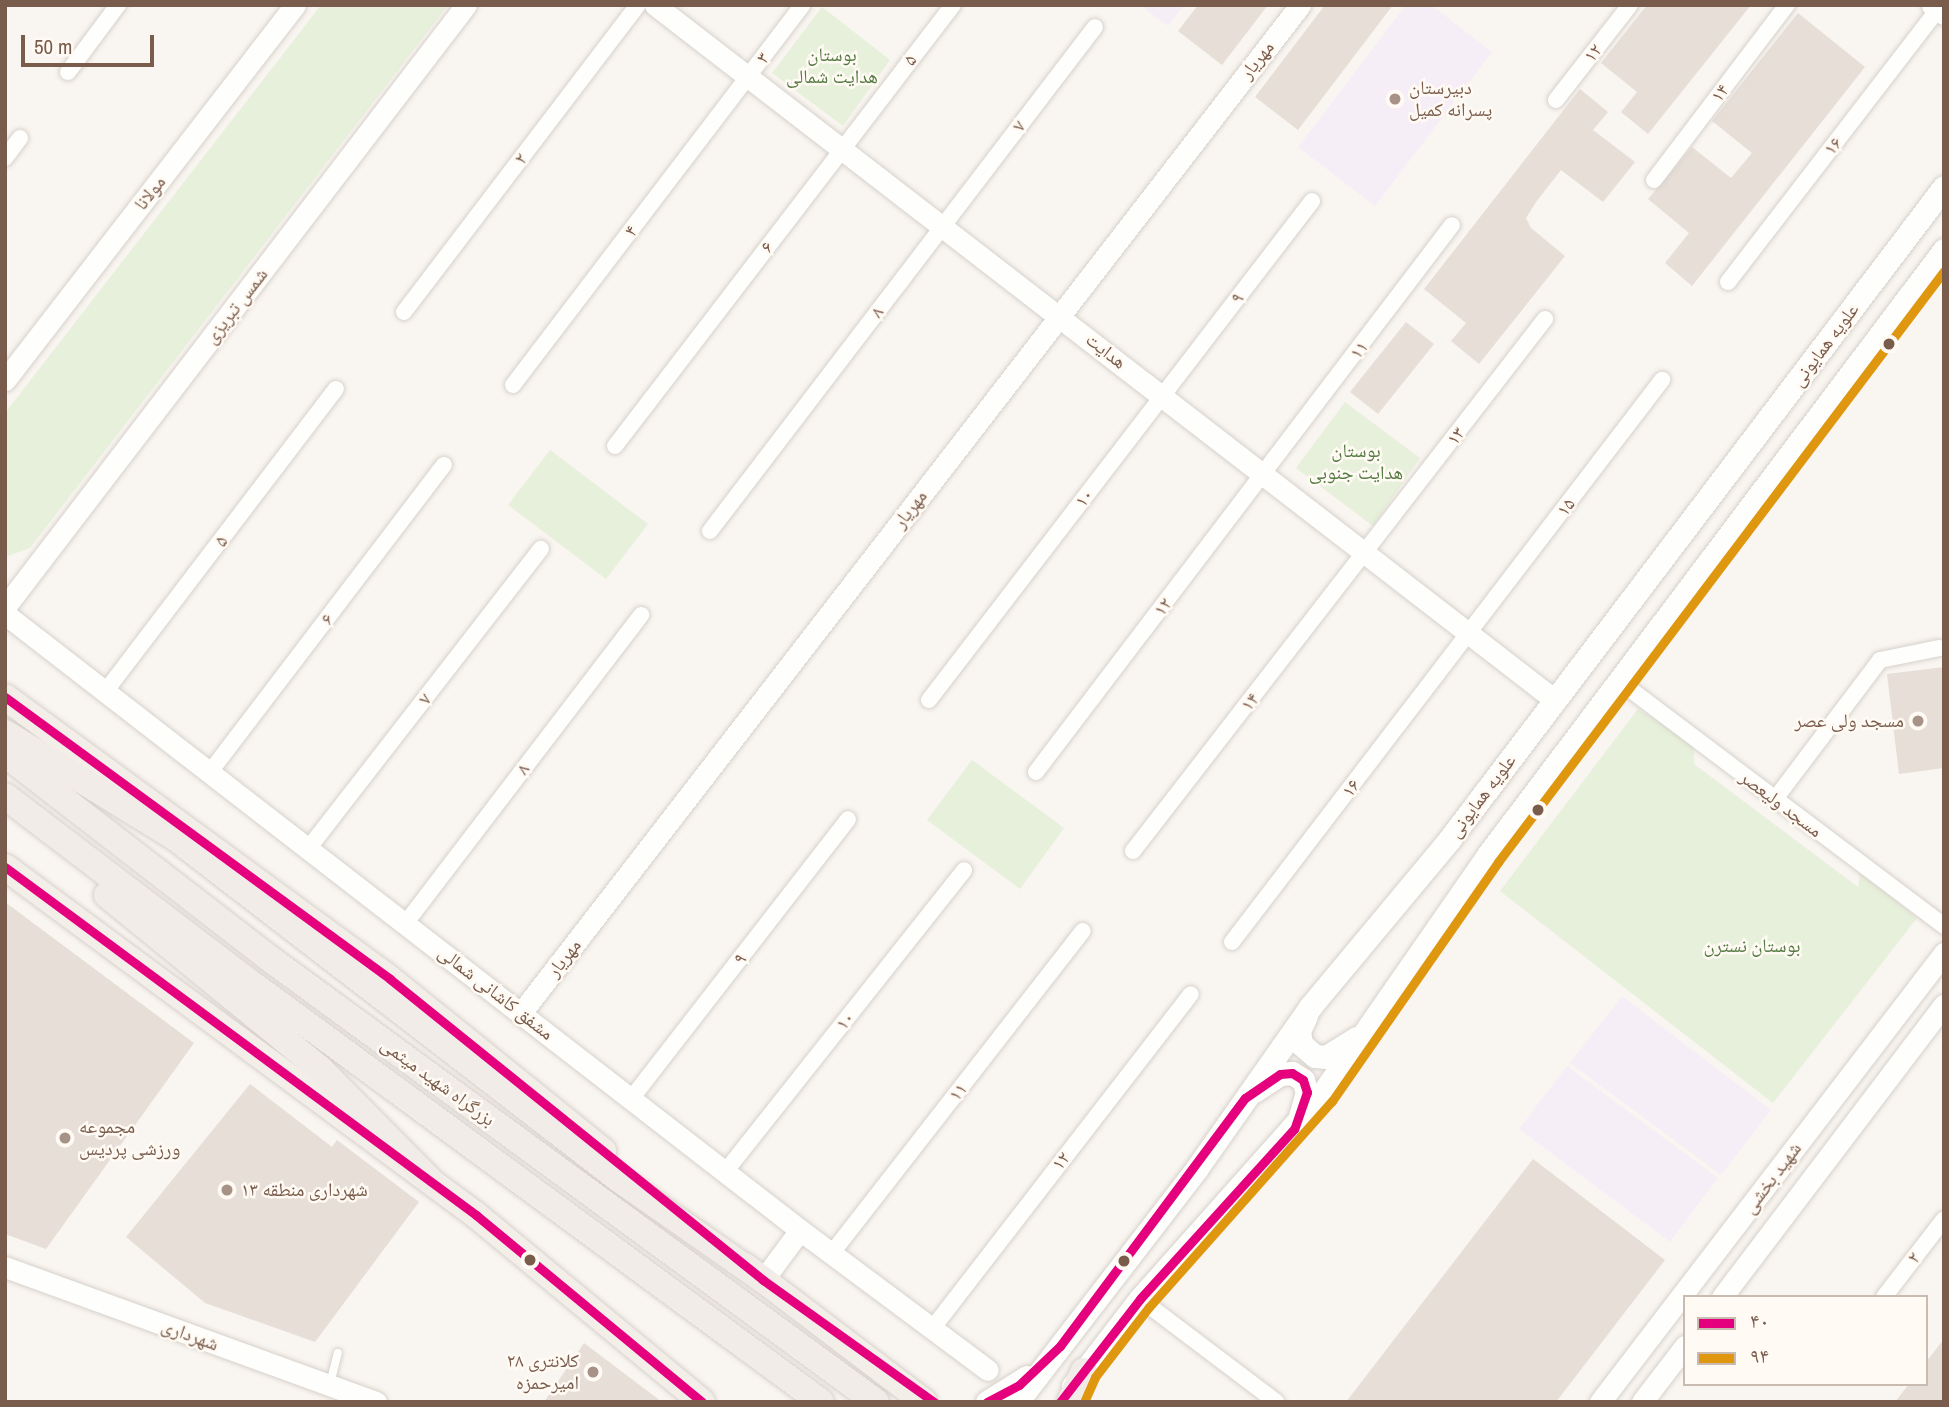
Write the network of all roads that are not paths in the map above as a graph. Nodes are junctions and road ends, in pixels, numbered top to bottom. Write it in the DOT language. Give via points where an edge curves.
graph roads {
  1 [pos="118,5"];
  2 [pos="295,5"];
  3 [pos="466,5"];
  4 [pos="638,5"];
  5 [pos="655,5"];
  6 [pos="802,5"];
  7 [pos="953,5"];
  8 [pos="1300,5"];
  9 [pos="1630,5"];
  10 [pos="1787,5"];
  11 [pos="1939,9"];
  12 [pos="1095,27"];
  13 [pos="68,72"];
  14 [pos="749,77"];
  15 [pos="1556,100"];
  16 [pos="20,138"];
  17 [pos="842,149"];
  18 [pos="5,158"];
  19 [pos="1654,180"];
  20 [pos="1944,187"];
  21 [pos="1312,201"];
  22 [pos="1452,225"];
  23 [pos="943,226"];
  24 [pos="1944,250"];
  25 [pos="1728,282"];
  26 [pos="404,312"];
  27 [pos="1060,316"];
  28 [pos="1545,319"];
  29 [pos="5,380"];
  30 [pos="1662,380"];
  31 [pos="513,385"];
  32 [pos="336,389"];
  33 [pos="1163,396"];
  34 [pos="615,446"];
  35 [pos="444,465"];
  36 [pos="1265,475"];
  37 [pos="710,531"];
  38 [pos="541,549"];
  39 [pos="1366,553"];
  40 [pos="35,568"];
  41 [pos="5,575"];
  42 [pos="5,607"];
  43 [pos="5,614"];
  44 [pos="641,615"];
  45 [pos="1469,633"];
  46 [pos="1939,648"];
  47 [pos="1619,681"];
  48 [pos="105,692"];
  49 [pos="5,697"];
  50 [pos="929,700"];
  51 [pos="1555,700"];
  52 [pos="5,733"];
  53 [pos="5,754"];
  54 [pos="210,772"];
  55 [pos="1036,772"];
  56 [pos="5,796"];
  57 [pos="1775,799"];
  58 [pos="5,813"];
  59 [pos="848,819"];
  60 [pos="308,849"];
  61 [pos="1133,851"];
  62 [pos="6,869"];
  63 [pos="964,870"];
  64 [pos="405,923"];
  65 [pos="1944,926"];
  66 [pos="1083,931"];
  67 [pos="1232,943"];
  68 [pos="1944,953"];
  69 [pos="1191,994"];
  70 [pos="1944,1006"];
  71 [pos="1310,1007"];
  72 [pos="521,1013"];
  73 [pos="1369,1029"];
  74 [pos="1245,1098"];
  75 [pos="631,1099"];
  76 [pos="1294,1129"];
  77 [pos="725,1172"];
  78 [pos="430,1180"];
  79 [pos="1944,1219"];
  80 [pos="800,1230"];
  81 [pos="1723,1242"];
  82 [pos="832,1253"];
  83 [pos="1749,1262"];
  84 [pos="5,1267"];
  85 [pos="1701,1273"];
  86 [pos="763,1280"];
  87 [pos="1724,1294"];
  88 [pos="1684,1295"];
  89 [pos="1886,1295"];
  90 [pos="1683,1296"];
  91 [pos="1140,1298"];
  92 [pos="932,1329"];
  93 [pos="1060,1346"];
  94 [pos="1683,1349"];
  95 [pos="338,1353"];
  96 [pos="988,1370"];
  97 [pos="1084,1371"];
  98 [pos="330,1385"];
  99 [pos="927,1400"];
  100 [pos="376,1402"];
  101 [pos="702,1402"];
  102 [pos="821,1402"];
  103 [pos="876,1402"];
  104 [pos="987,1402"];
  105 [pos="1017,1402"];
  106 [pos="1060,1402"];
  107 [pos="1070,1402"];
  108 [pos="1276,1402"];
  109 [pos="1600,1402"];
  110 [pos="1642,1402"];
  1 -- 13 [label="street"];
  2 -- 29 [label="street, مولانا"];
  3 -- 40 [label="street, شمس تبریزی"];
  4 -- 26 [label="street, ۲"];
  5 -- 14 [label="street, هدایت"];
  6 -- 14 [label="street, ۳"];
  7 -- 17 [label="street, ۵"];
  8 -- 27 [label="street, مهریار"];
  9 -- 15 [label="street, ۱۲"];
  10 -- 19 [label="street, ۱۴"];
  11 -- 25 [label="street, ۱۶"];
  12 -- 23 [label="street, ۷"];
  14 -- 17 [label="street, هدایت"];
  14 -- 31 [label="street, ۴"];
  16 -- 18 [label="street"];
  17 -- 23 [label="street, هدایت"];
  17 -- 34 [label="street, ۶"];
  20 -- 51 [label="main road, علویه همایونی"];
  21 -- 33 [label="street, ۹"];
  22 -- 36 [label="street, ۱۱"];
  23 -- 27 [label="street, هدایت"];
  23 -- 37 [label="street, ۸"];
  24 -- 47 [label="main road, علویه همایونی"];
  27 -- 33 [label="street, هدایت"];
  27 -- 72 [label="street, مهریار"];
  28 -- 39 [label="street, ۱۳"];
  30 -- 45 [label="street, ۱۵"];
  32 -- 48 [label="street, ۵"];
  33 -- 36 [label="street, هدایت"];
  33 -- 50 [label="street, ۱۰"];
  35 -- 54 [label="street, ۶"];
  36 -- 39 [label="street, هدایت"];
  36 -- 55 [label="street, ۱۲"];
  38 -- 60 [label="street, ۷"];
  39 -- 45 [label="street, هدایت"];
  39 -- 61 [label="street, ۱۴"];
  40 -- 41 [label="street"];
  40 -- 42 [label="street, شمس تبریزی"];
  43 -- 48 [label="street, مشفق کاشانی شمالی"];
  44 -- 64 [label="street, ۸"];
  45 -- 51 [label="street, هدایت"];
  45 -- 67 [label="street, ۱۶"];
  46 -- 57 [label="street" via="1880,660"];
  47 -- 57 [label="street, مسجد ولیعصر"];
  47 -- 73 [label="main road, علویه همایونی" via="1488,855"];
  48 -- 54 [label="street, مشفق کاشانی شمالی"];
  49 -- 86 [label="main road" via="390,979"];
  51 -- 71 [label="main road, علویه همایونی" via="1449,840"];
  52 -- 86 [label="highway" via="177,839 619,1179"];
  53 -- 103 [label="highway, بزرگراه شهید میثمی" via="273,961"];
  54 -- 60 [label="street, مشفق کاشانی شمالی"];
  56 -- 102 [label="highway, بزرگراه شهید میثمی" via="256,987"];
  57 -- 65 [label="street, مسجد ولیعصر"];
  58 -- 78 [label="highway" via="320,1069"];
  59 -- 75 [label="street, ۹"];
  60 -- 64 [label="street, مشفق کاشانی شمالی"];
  62 -- 78 [label="main road"];
  63 -- 77 [label="street, ۱۰"];
  64 -- 72 [label="street, مشفق کاشانی شمالی"];
  66 -- 82 [label="street, ۱۱"];
  68 -- 81 [label="street, شهید بخشی"];
  69 -- 92 [label="street, ۱۲"];
  70 -- 83 [label="street, شهید بخشی"];
  71 -- 73 [label="main road" via="1299,1031 1301,1044 1315,1056 1338,1051"];
  71 -- 74 [label="main road, علویه همایونی"];
  72 -- 75 [label="street, مشفق کاشانی شمالی"];
  73 -- 76 [label="main road, علویه همایونی"];
  74 -- 76 [label="main road" via="1280,1074 1292,1073 1303,1080 1306,1100"];
  74 -- 93 [label="main road, علویه همایونی"];
  75 -- 77 [label="street, مشفق کاشانی شمالی"];
  76 -- 91 [label="main road, علویه همایونی"];
  77 -- 80 [label="street, مشفق کاشانی شمالی"];
  78 -- 101 [label="main road"];
  79 -- 89 [label="street, ۲"];
  80 -- 82 [label="street, مشفق کاشانی شمالی"];
  80 -- 86 [label="street"];
  81 -- 83 [label="street"];
  81 -- 85 [label="street, شهید بخشی"];
  82 -- 92 [label="street, مشفق کاشانی شمالی"];
  83 -- 87 [label="street, شهید بخشی"];
  84 -- 98 [label="street, شهرداری"];
  85 -- 87 [label="street"];
  85 -- 88 [label="street, شهید بخشی"];
  86 -- 99 [label="main road"];
  90 -- 109 [label="street, شهید بخشی"];
  91 -- 97 [label="main road, علویه همایونی"];
  91 -- 108 [label="street"];
  92 -- 96 [label="street, مشفق کاشانی شمالی"];
  93 -- 104 [label="main road" via="1019,1385"];
  93 -- 105 [label="main road, علویه همایونی"];
  94 -- 110 [label="street"];
  95 -- 98 [label="lane"];
  97 -- 106 [label="main road, علویه همایونی"];
  97 -- 107 [label="highway"];
  98 -- 100 [label="street, شهرداری"];
}
